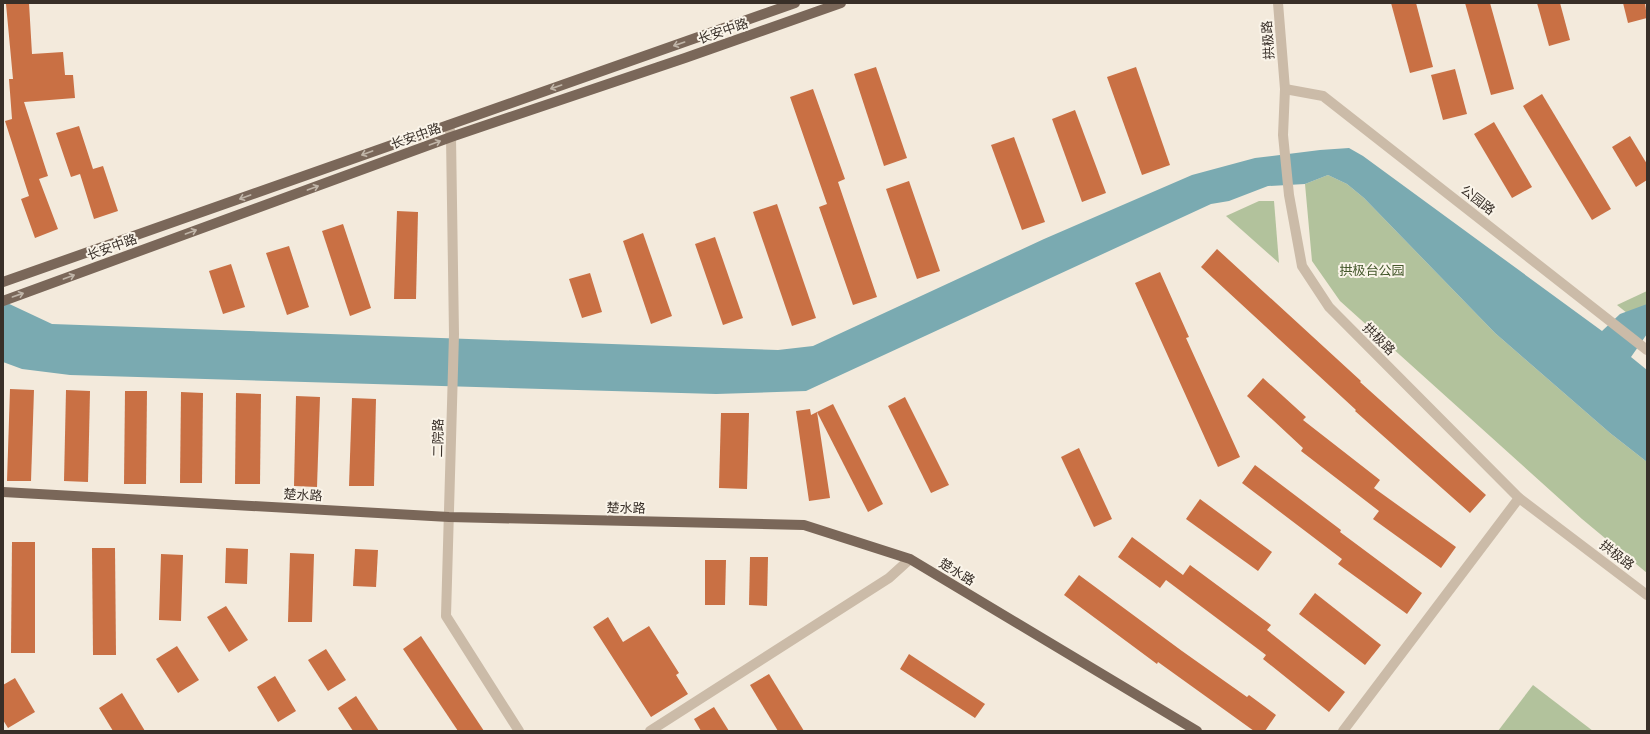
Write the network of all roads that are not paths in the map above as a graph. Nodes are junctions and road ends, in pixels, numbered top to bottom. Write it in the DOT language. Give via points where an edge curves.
graph roads {
  1 [pos="795,3"];
  2 [pos="840,3"];
  3 [pos="1278,3"];
  4 [pos="1285,89"];
  5 [pos="449,125"];
  6 [pos="451,137"];
  7 [pos="3,282"];
  8 [pos="3,301"];
  9 [pos="1647,350"];
  10 [pos="3,492"];
  11 [pos="1519,498"];
  12 [pos="449,517"];
  13 [pos="910,559"];
  14 [pos="1647,595"];
  15 [pos="519,731"];
  16 [pos="650,731"];
  17 [pos="1197,731"];
  18 [pos="1343,731"];
  1 -- 5 [label="main road, 长安中路, one-way"];
  2 -- 6 [label="main road, 长安中路"];
  3 -- 4 [label="street, 拱极路"];
  4 -- 9 [label="street, 公园路" via="1323,96"];
  4 -- 11 [label="street, 拱极路" via="1283,135 1302,266 1328,307"];
  5 -- 6 [label="street, 二院路"];
  5 -- 7 [label="main road, 长安中路, one-way"];
  8 -- 6 [label="main road, 长安中路, one-way"];
  6 -- 12 [label="street, 二院路" via="454,334"];
  10 -- 12 [label="main road, 楚水路"];
  11 -- 14 [label="street, 拱极路"];
  11 -- 18 [label="street"];
  12 -- 13 [label="main road, 楚水路" via="804,525"];
  12 -- 15 [label="street, 二院路" via="446,616"];
  13 -- 16 [label="street" via="889,578"];
  13 -- 17 [label="main road, 楚水路"];
}
